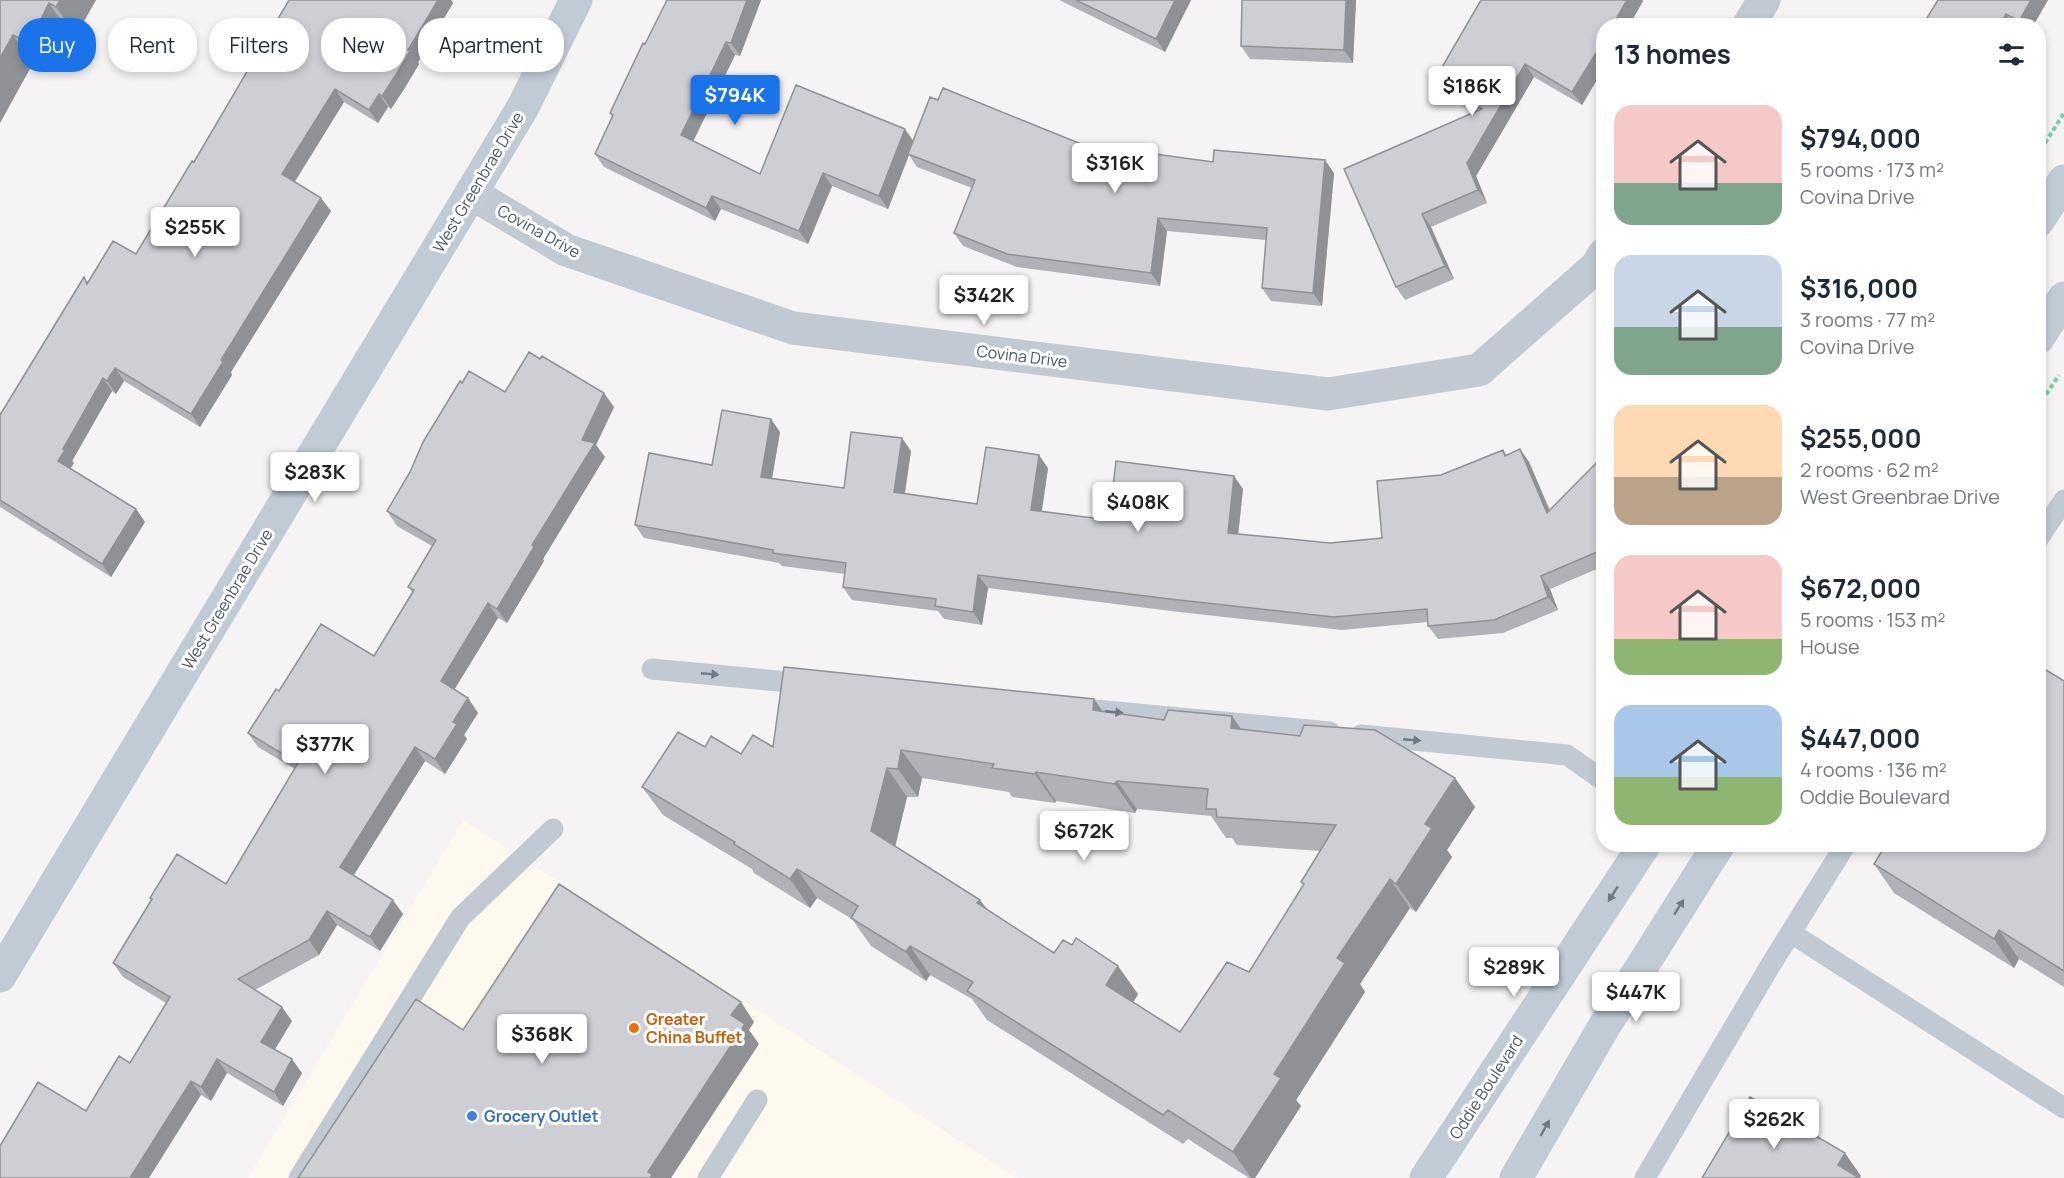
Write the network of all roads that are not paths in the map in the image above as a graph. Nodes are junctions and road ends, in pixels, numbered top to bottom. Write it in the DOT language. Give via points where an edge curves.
graph roads {
  1 [pos="576,0"];
  2 [pos="1764,0"];
  3 [pos="1753,18"];
  4 [pos="2064,181"];
  5 [pos="471,193"];
  6 [pos="2046,209"];
  7 [pos="1596,267"];
  8 [pos="2064,298"];
  9 [pos="2046,326"];
  10 [pos="2064,500"];
  11 [pos="2046,527"];
  12 [pos="652,669"];
  13 [pos="830,686"];
  14 [pos="1056,707"];
  15 [pos="1596,775"];
  16 [pos="553,829"];
  17 [pos="1640,852"];
  18 [pos="1714,852"];
  19 [pos="1841,852"];
  20 [pos="1791,933"];
  21 [pos="0,976"];
  22 [pos="757,1100"];
  23 [pos="2064,1108"];
  24 [pos="299,1178"];
  25 [pos="708,1178"];
  26 [pos="1426,1178"];
  27 [pos="1516,1178"];
  28 [pos="1645,1178"];
  1 -- 5 [label="street, West Greenbrae Drive" via="523,107"];
  2 -- 3 [label="street"];
  4 -- 6 [label="street"];
  5 -- 7 [label="street, Covina Drive" via="566,250 793,328 1328,394 1479,370"];
  5 -- 21 [label="street, West Greenbrae Drive"];
  8 -- 9 [label="street"];
  10 -- 11 [label="lane"];
  12 -- 13 [label="lane, one-way"];
  14 -- 15 [label="lane, one-way" via="1567,754"];
  16 -- 24 [label="lane" via="460,918"];
  17 -- 26 [label="street, Oddie Boulevard, one-way"];
  27 -- 18 [label="street, one-way" via="1605,1025"];
  19 -- 20 [label="lane"];
  20 -- 23 [label="lane"];
  20 -- 28 [label="lane"];
  22 -- 25 [label="lane"];
}
